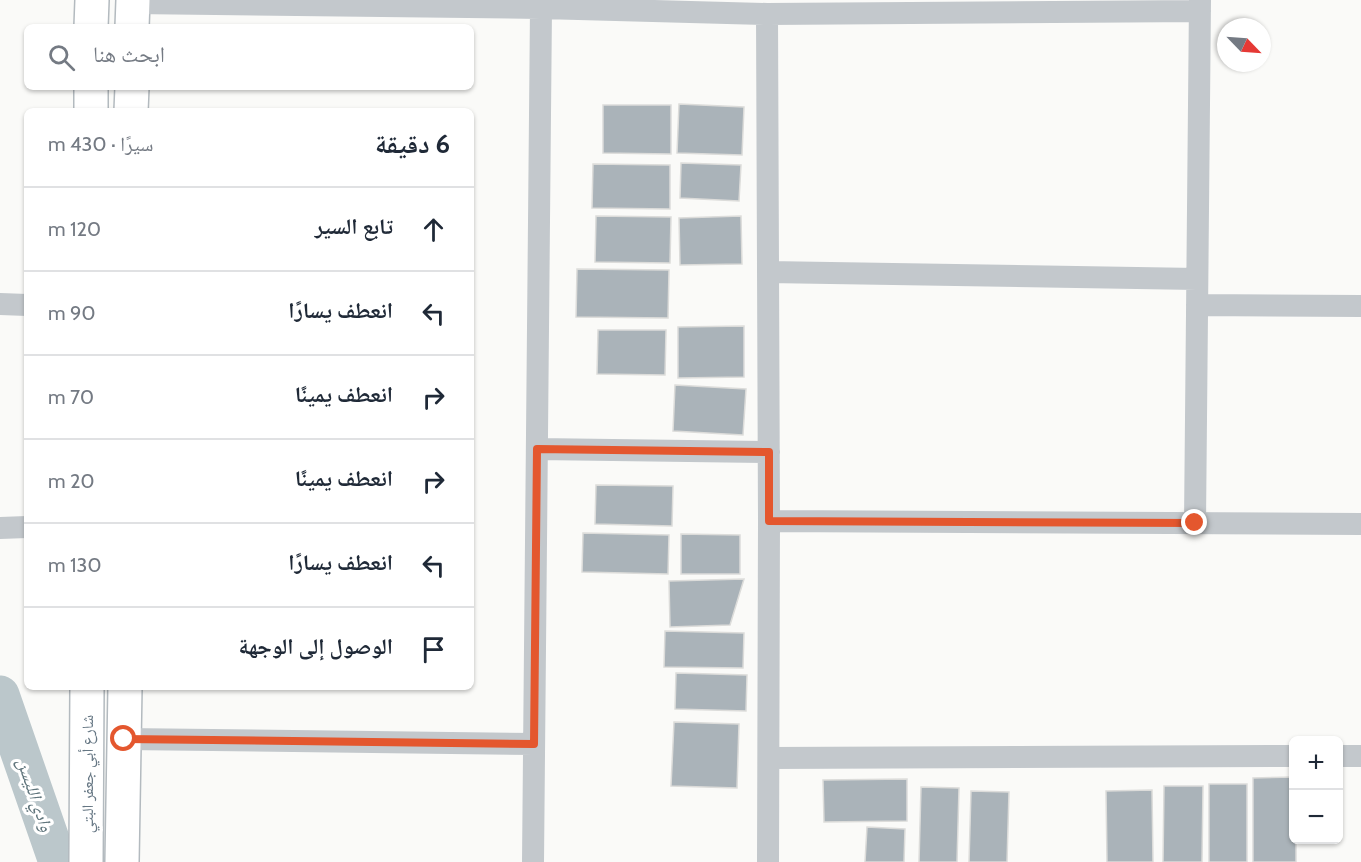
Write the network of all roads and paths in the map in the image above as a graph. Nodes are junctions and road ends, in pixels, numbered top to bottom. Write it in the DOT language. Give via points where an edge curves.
graph roads {
  1 [pos="92,0"];
  2 [pos="1200,5"];
  3 [pos="541,8"];
  4 [pos="133,10"];
  5 [pos="767,14"];
  6 [pos="92,24"];
  7 [pos="91,90"];
  8 [pos="132,90"];
  9 [pos="91,108"];
  10 [pos="131,108"];
  11 [pos="768,272"];
  12 [pos="1197,279"];
  13 [pos="0,304"];
  14 [pos="24,305"];
  15 [pos="1197,305"];
  16 [pos="1361,306"];
  17 [pos="537,449"];
  18 [pos="769,452"];
  19 [pos="769,521"];
  20 [pos="1195,523"];
  21 [pos="1361,524"];
  22 [pos="24,527"];
  23 [pos="0,528"];
  24 [pos="87,690"];
  25 [pos="125,690"];
  26 [pos="124,739"];
  27 [pos="534,744"];
  28 [pos="1289,756"];
  29 [pos="1343,756"];
  30 [pos="1361,756"];
  31 [pos="769,758"];
  32 [pos="86,862"];
  33 [pos="122,862"];
  34 [pos="533,862"];
  35 [pos="768,862"];
  1 -- 6 [label="street"];
  2 -- 5 [label="street"];
  2 -- 12 [label="street"];
  3 -- 4 [label="street"];
  3 -- 5 [label="street"];
  3 -- 17 [label="street"];
  5 -- 11 [label="street"];
  7 -- 9 [label="street"];
  8 -- 10 [label="street"];
  11 -- 12 [label="street"];
  11 -- 18 [label="street"];
  12 -- 15 [label="street"];
  13 -- 14 [label="street"];
  15 -- 16 [label="street"];
  15 -- 20 [label="street"];
  17 -- 18 [label="street"];
  17 -- 27 [label="street"];
  18 -- 19 [label="street"];
  19 -- 20 [label="street"];
  19 -- 31 [label="street"];
  20 -- 21 [label="street"];
  22 -- 23 [label="street"];
  24 -- 32 [label="street, شارع أبي جعفر البتي"];
  25 -- 26 [label="street"];
  26 -- 27 [label="street"];
  26 -- 33 [label="street"];
  27 -- 34 [label="street"];
  28 -- 31 [label="street"];
  29 -- 30 [label="street"];
  31 -- 35 [label="street"];
}
